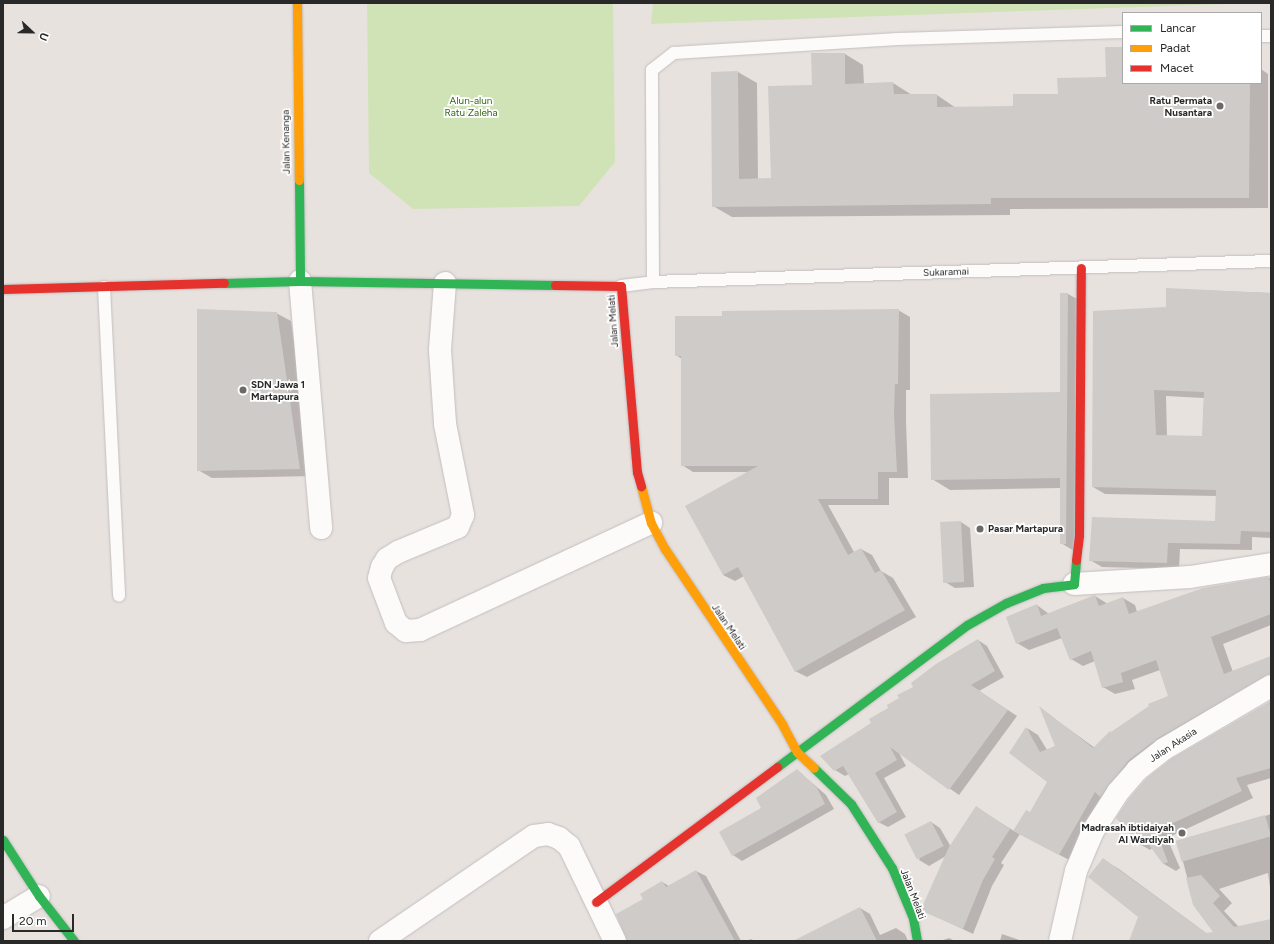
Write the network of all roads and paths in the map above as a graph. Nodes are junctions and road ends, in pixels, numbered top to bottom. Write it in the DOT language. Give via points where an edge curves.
graph roads {
  1 [pos="297,3"];
  2 [pos="1122,32"];
  3 [pos="1271,262"];
  4 [pos="1081,268"];
  5 [pos="300,281"];
  6 [pos="653,282"];
  7 [pos="445,283"];
  8 [pos="621,286"];
  9 [pos="104,287"];
  10 [pos="3,289"];
  11 [pos="651,523"];
  12 [pos="321,528"];
  13 [pos="1271,564"];
  14 [pos="1074,584"];
  15 [pos="119,596"];
  16 [pos="1271,686"];
  17 [pos="797,752"];
  18 [pos="3,840"];
  19 [pos="39,896"];
  20 [pos="596,902"];
  21 [pos="3,918"];
  22 [pos="74,941"];
  23 [pos="380,941"];
  24 [pos="615,941"];
  25 [pos="917,941"];
  26 [pos="1060,941"];
  1 -- 5 [label="main road, Jalan Kenanga"];
  2 -- 6 [label="lane" via="898,39 674,53 652,70"];
  3 -- 4 [label="lane, Sukaramai"];
  4 -- 6 [label="lane, Sukaramai"];
  4 -- 14 [label="main road" via="1080,535"];
  5 -- 7 [label="main road"];
  5 -- 9 [label="main road"];
  5 -- 12 [label="street"];
  6 -- 8 [label="lane, Sukaramai"];
  7 -- 8 [label="main road"];
  7 -- 11 [label="street" via="440,350 445,424 463,515 458,527 398,552 387,559 382,567 380,578 396,623 406,631 420,630"];
  8 -- 11 [label="main road, Jalan Melati" via="637,472"];
  9 -- 10 [label="main road"];
  9 -- 15 [label="lane"];
  11 -- 17 [label="main road, Jalan Melati" via="664,549 782,724"];
  13 -- 14 [label="street" via="1190,577"];
  14 -- 17 [label="main road" via="1043,588 1006,602 966,625"];
  16 -- 26 [label="street, Jalan Akasia" via="1164,749 1137,770 1118,792 1093,831 1076,871 1061,925"];
  17 -- 20 [label="main road"];
  17 -- 25 [label="main road, Jalan Melati" via="851,804 892,868 912,918"];
  18 -- 19 [label="main road"];
  19 -- 21 [label="street"];
  19 -- 22 [label="main road"];
  20 -- 23 [label="street" via="569,846 548,834 534,836"];
  20 -- 24 [label="street"];
}
